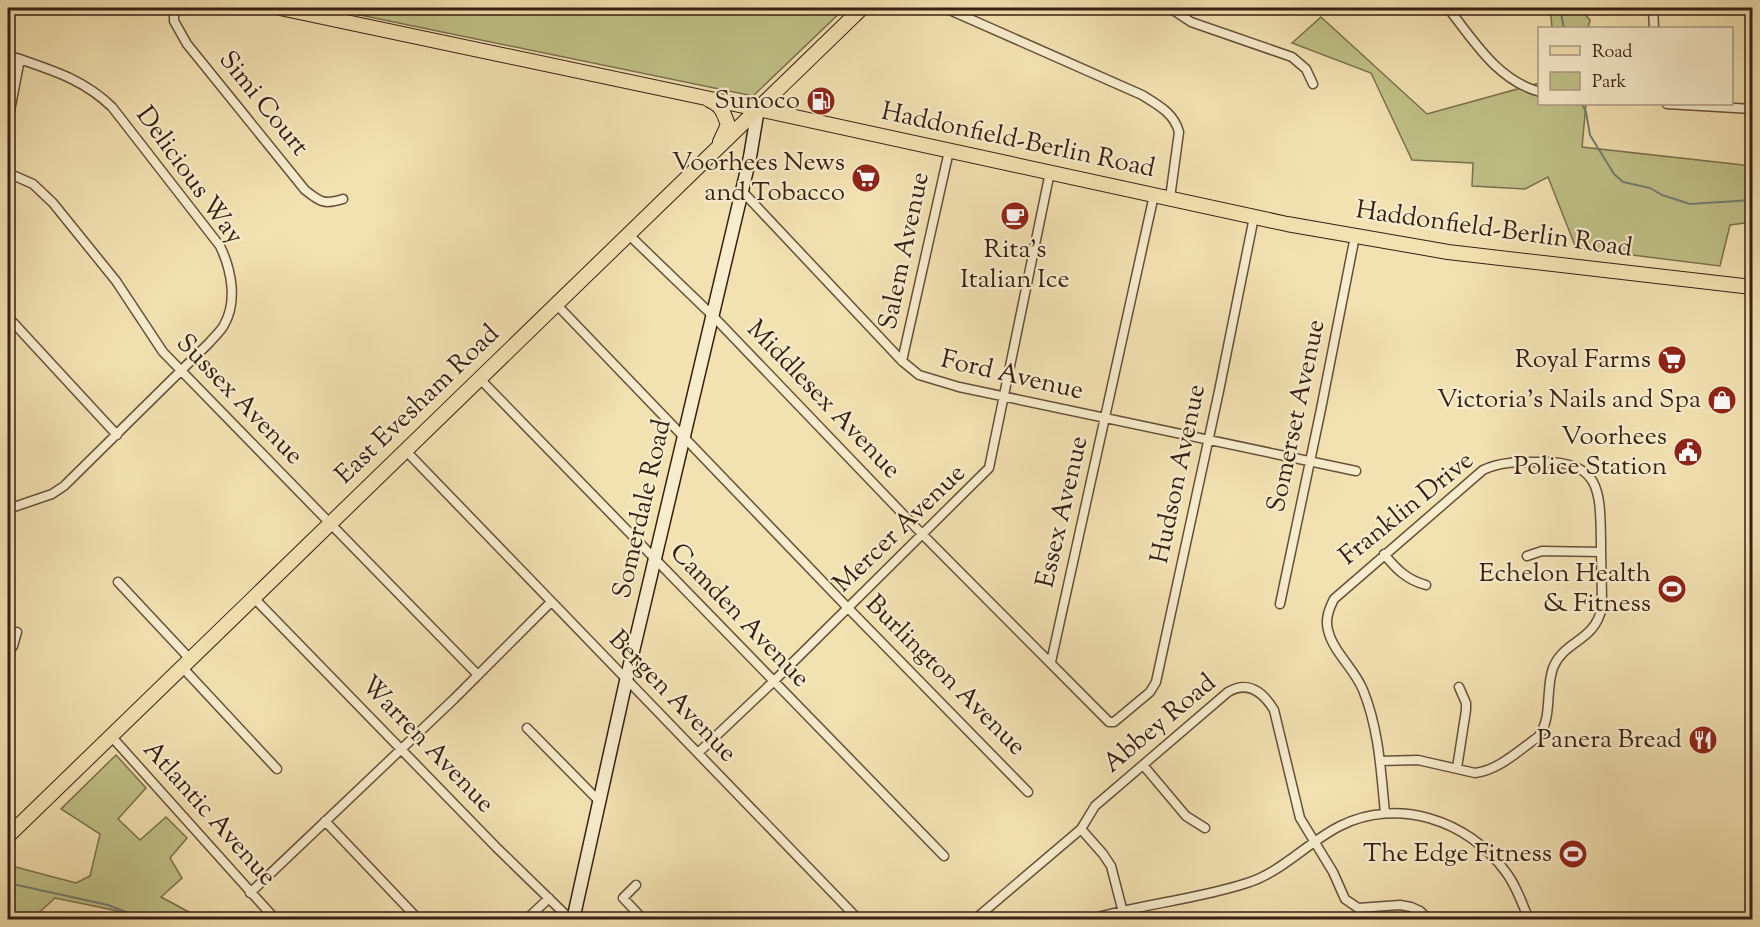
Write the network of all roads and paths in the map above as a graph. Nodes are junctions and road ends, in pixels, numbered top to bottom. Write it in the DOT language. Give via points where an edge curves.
graph roads {
  1 [pos="174,8"];
  2 [pos="280,8"];
  3 [pos="862,8"];
  4 [pos="945,8"];
  5 [pos="1170,8"];
  6 [pos="1448,8"];
  7 [pos="1653,8"];
  8 [pos="1654,27"];
  9 [pos="8,55"];
  10 [pos="20,59"];
  11 [pos="785,83"];
  12 [pos="1313,84"];
  13 [pos="1538,92"];
  14 [pos="708,98"];
  15 [pos="1684,105"];
  16 [pos="758,109"];
  17 [pos="1752,109"];
  18 [pos="802,118"];
  19 [pos="8,121"];
  20 [pos="716,149"];
  21 [pos="949,151"];
  22 [pos="1050,172"];
  23 [pos="8,173"];
  24 [pos="742,191"];
  25 [pos="1154,195"];
  26 [pos="1170,198"];
  27 [pos="343,199"];
  28 [pos="1254,216"];
  29 [pos="628,234"];
  30 [pos="1355,236"];
  31 [pos="1752,287"];
  32 [pos="556,304"];
  33 [pos="712,315"];
  34 [pos="8,317"];
  35 [pos="902,361"];
  36 [pos="181,371"];
  37 [pos="480,379"];
  38 [pos="1004,397"];
  39 [pos="1105,419"];
  40 [pos="117,435"];
  41 [pos="684,436"];
  42 [pos="1208,441"];
  43 [pos="406,451"];
  44 [pos="1310,463"];
  45 [pos="1356,471"];
  46 [pos="8,509"];
  47 [pos="329,523"];
  48 [pos="923,535"];
  49 [pos="1601,552"];
  50 [pos="1384,554"];
  51 [pos="1527,556"];
  52 [pos="654,560"];
  53 [pos="118,582"];
  54 [pos="1426,585"];
  55 [pos="254,598"];
  56 [pos="551,603"];
  57 [pos="1280,604"];
  58 [pos="848,608"];
  59 [pos="17,632"];
  60 [pos="8,653"];
  61 [pos="1051,662"];
  62 [pos="186,663"];
  63 [pos="478,675"];
  64 [pos="626,681"];
  65 [pos="774,681"];
  66 [pos="1459,687"];
  67 [pos="1114,722"];
  68 [pos="527,728"];
  69 [pos="111,736"];
  70 [pos="401,748"];
  71 [pos="698,753"];
  72 [pos="1380,761"];
  73 [pos="1143,765"];
  74 [pos="1457,768"];
  75 [pos="277,769"];
  76 [pos="1028,792"];
  77 [pos="599,801"];
  78 [pos="1385,813"];
  79 [pos="326,821"];
  80 [pos="1205,828"];
  81 [pos="1082,829"];
  82 [pos="8,836"];
  83 [pos="1315,841"];
  84 [pos="944,856"];
  85 [pos="636,885"];
  86 [pos="250,893"];
  87 [pos="549,898"];
  88 [pos="1124,915"];
  89 [pos="276,920"];
  90 [pos="419,920"];
  91 [pos="526,920"];
  92 [pos="572,920"];
  93 [pos="644,920"];
  94 [pos="859,920"];
  95 [pos="974,920"];
  96 [pos="1088,920"];
  97 [pos="1429,920"];
  98 [pos="1530,920"];
  1 -- 27 [label="street, Simi Court" via="174,21 187,44 306,190 322,202"];
  2 -- 14 [label="main road, Haddonfield-Berlin Road"];
  3 -- 11 [label="main road, East Evesham Road"];
  4 -- 26 [label="street" via="1162,106 1177,123 1179,132"];
  5 -- 12 [label="street" via="1191,22 1292,57 1306,69"];
  6 -- 13 [label="street" via="1504,75"];
  7 -- 8 [label="street"];
  9 -- 10 [label="street, Delicious Way"];
  10 -- 19 [label="street"];
  10 -- 36 [label="street, Delicious Way" via="71,77 100,95 220,246 231,281 229,315 224,326"];
  11 -- 16 [label="main road, East Evesham Road"];
  11 -- 18 [label="main road" via="785,103"];
  14 -- 16 [label="main road, Haddonfield-Berlin Road"];
  14 -- 20 [label="main road" via="717,103 728,125"];
  15 -- 17 [label="street"];
  16 -- 18 [label="main road, Haddonfield-Berlin Road"];
  16 -- 20 [label="main road, East Evesham Road"];
  16 -- 24 [label="main road, Somerdale Road"];
  18 -- 21 [label="main road, Haddonfield-Berlin Road"];
  20 -- 29 [label="main road, East Evesham Road"];
  21 -- 22 [label="main road, Haddonfield-Berlin Road"];
  21 -- 35 [label="street, Salem Avenue"];
  22 -- 25 [label="main road, Haddonfield-Berlin Road"];
  22 -- 38 [label="street, Mercer Avenue"];
  23 -- 36 [label="street, Sussex Avenue" via="33,184 53,203"];
  24 -- 33 [label="main road, Somerdale Road"];
  24 -- 35 [label="street, Ford Avenue"];
  25 -- 26 [label="main road, Haddonfield-Berlin Road"];
  25 -- 39 [label="street, Essex Avenue"];
  26 -- 28 [label="main road, Haddonfield-Berlin Road"];
  28 -- 30 [label="main road, Haddonfield-Berlin Road"];
  28 -- 42 [label="street, Hudson Avenue"];
  29 -- 32 [label="main road, East Evesham Road"];
  29 -- 33 [label="street, Middlesex Avenue"];
  30 -- 31 [label="main road, Haddonfield-Berlin Road" via="1448,252"];
  30 -- 44 [label="street, Somerset Avenue"];
  32 -- 37 [label="main road, East Evesham Road"];
  32 -- 41 [label="street, Burlington Avenue"];
  33 -- 41 [label="main road, Somerdale Road"];
  33 -- 48 [label="street, Middlesex Avenue"];
  34 -- 40 [label="street"];
  35 -- 38 [label="street, Ford Avenue" via="930,380"];
  36 -- 40 [label="street, Delicious Way"];
  36 -- 47 [label="street, Sussex Avenue"];
  37 -- 43 [label="main road, East Evesham Road"];
  37 -- 52 [label="street, Camden Avenue"];
  38 -- 39 [label="street, Ford Avenue"];
  38 -- 48 [label="street, Mercer Avenue" via="989,468"];
  39 -- 42 [label="street, Ford Avenue"];
  39 -- 61 [label="street, Essex Avenue"];
  40 -- 46 [label="street, Delicious Way" via="64,486"];
  41 -- 52 [label="main road, Somerdale Road"];
  41 -- 58 [label="street, Burlington Avenue"];
  42 -- 44 [label="street, Ford Avenue"];
  42 -- 67 [label="street, Hudson Avenue" via="1156,682 1150,692"];
  43 -- 47 [label="main road, East Evesham Road"];
  43 -- 56 [label="street, Bergen Avenue"];
  44 -- 45 [label="street, Ford Avenue"];
  44 -- 57 [label="street, Somerset Avenue"];
  47 -- 55 [label="main road, East Evesham Road"];
  47 -- 63 [label="street, Sussex Avenue"];
  48 -- 58 [label="street, Mercer Avenue"];
  48 -- 61 [label="street, Middlesex Avenue"];
  49 -- 50 [label="street, Franklin Drive" via="1599,499 1591,478 1570,464 1550,462 1505,463 1483,470"];
  49 -- 51 [label="street" via="1542,551"];
  49 -- 74 [label="street, Franklin Drive" via="1600,615 1593,630 1559,658 1553,669 1542,732 1491,770 1474,773"];
  50 -- 54 [label="street" via="1408,578"];
  50 -- 72 [label="street, Franklin Drive" via="1334,599 1327,617 1333,644 1352,667 1364,692"];
  52 -- 64 [label="main road, Somerdale Road"];
  52 -- 65 [label="street, Camden Avenue"];
  53 -- 62 [label="street"];
  55 -- 62 [label="main road, East Evesham Road"];
  55 -- 70 [label="street, Warren Avenue"];
  56 -- 63 [label="street"];
  56 -- 64 [label="street, Bergen Avenue"];
  58 -- 65 [label="street, Mercer Avenue"];
  58 -- 76 [label="street, Burlington Avenue"];
  59 -- 60 [label="street"];
  61 -- 67 [label="street, Middlesex Avenue" via="1109,722"];
  62 -- 69 [label="main road, East Evesham Road"];
  62 -- 75 [label="street"];
  63 -- 70 [label="street"];
  64 -- 71 [label="street, Bergen Avenue"];
  64 -- 77 [label="main road, Somerdale Road"];
  65 -- 71 [label="street, Mercer Avenue"];
  65 -- 84 [label="street, Camden Avenue"];
  66 -- 74 [label="street" via="1466,710"];
  68 -- 77 [label="street"];
  69 -- 82 [label="main road, East Evesham Road"];
  69 -- 86 [label="street, Atlantic Avenue"];
  70 -- 79 [label="street"];
  70 -- 87 [label="street, Warren Avenue"];
  71 -- 94 [label="street, Bergen Avenue"];
  72 -- 74 [label="street, Franklin Drive" via="1418,760"];
  72 -- 78 [label="street, Franklin Drive"];
  73 -- 80 [label="street" via="1186,816"];
  73 -- 81 [label="street, Abbey Road" via="1095,806"];
  73 -- 83 [label="street, Abbey Road" via="1228,692 1240,687 1256,690 1264,694 1274,710 1300,818"];
  77 -- 92 [label="main road, Somerdale Road"];
  78 -- 83 [label="street" via="1358,818"];
  78 -- 98 [label="street" via="1439,820 1483,846 1511,879"];
  79 -- 86 [label="street"];
  79 -- 90 [label="street"];
  81 -- 88 [label="street" via="1111,866"];
  81 -- 95 [label="street, Abbey Road"];
  83 -- 88 [label="street" via="1249,883"];
  83 -- 97 [label="street" via="1350,904 1358,908 1411,907"];
  85 -- 93 [label="street" via="623,898"];
  86 -- 89 [label="street, Atlantic Avenue"];
  87 -- 91 [label="street"];
  87 -- 92 [label="street, Warren Avenue"];
  88 -- 96 [label="street"];
}
